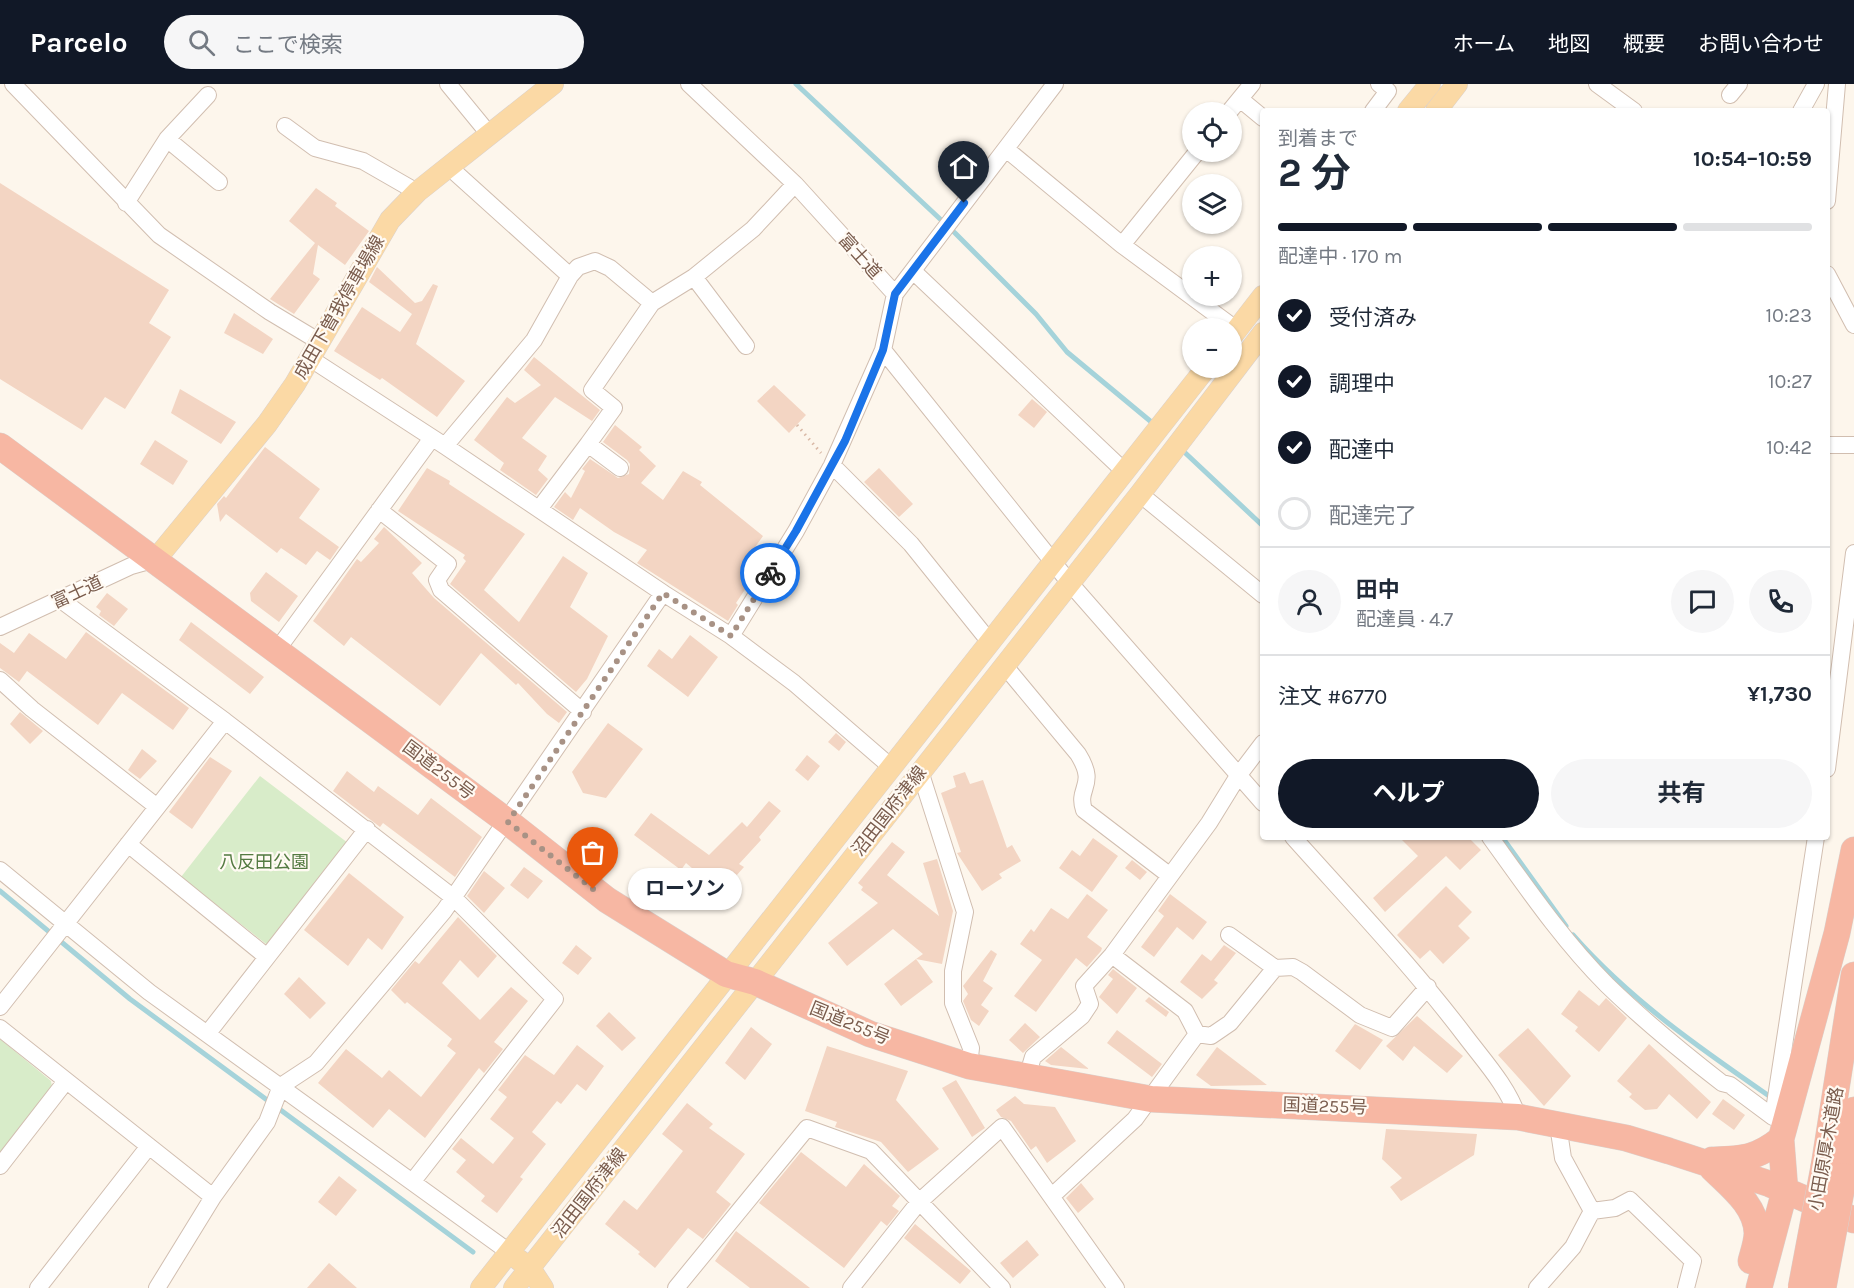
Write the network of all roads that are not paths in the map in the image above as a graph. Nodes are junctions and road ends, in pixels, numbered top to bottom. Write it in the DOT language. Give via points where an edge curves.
graph roads {
  1 [pos="448,84"];
  2 [pos="553,84"];
  3 [pos="689,84"];
  4 [pos="1055,84"];
  5 [pos="1252,84"];
  6 [pos="1379,84"];
  7 [pos="1430,84"];
  8 [pos="1457,84"];
  9 [pos="1597,84"];
  10 [pos="1816,84"];
  11 [pos="1837,84"];
  12 [pos="21,86"];
  13 [pos="208,95"];
  14 [pos="1237,102"];
  15 [pos="1375,108"];
  16 [pos="1410,108"];
  17 [pos="1438,108"];
  18 [pos="1630,108"];
  19 [pos="1803,108"];
  20 [pos="1242,109"];
  21 [pos="1260,117"];
  22 [pos="285,126"];
  23 [pos="489,134"];
  24 [pos="167,138"];
  25 [pos="1006,148"];
  26 [pos="1189,162"];
  27 [pos="448,166"];
  28 [pos="1830,166"];
  29 [pos="219,182"];
  30 [pos="795,184"];
  31 [pos="417,192"];
  32 [pos="126,203"];
  33 [pos="1122,245"];
  34 [pos="913,270"];
  35 [pos="570,276"];
  36 [pos="694,278"];
  37 [pos="1830,280"];
  38 [pos="895,294"];
  39 [pos="1260,300"];
  40 [pos="652,303"];
  41 [pos="1215,318"];
  42 [pos="1242,323"];
  43 [pos="1854,325"];
  44 [pos="1260,337"];
  45 [pos="746,346"];
  46 [pos="315,350"];
  47 [pos="883,350"];
  48 [pos="1198,378"];
  49 [pos="438,442"];
  50 [pos="588,444"];
  51 [pos="1830,445"];
  52 [pos="1854,445"];
  53 [pos="0,446"];
  54 [pos="832,465"];
  55 [pos="620,468"];
  56 [pos="1123,470"];
  57 [pos="1140,494"];
  58 [pos="539,509"];
  59 [pos="379,510"];
  60 [pos="1854,553"];
  61 [pos="156,560"];
  62 [pos="1053,560"];
  63 [pos="1070,582"];
  64 [pos="663,593"];
  65 [pos="1260,593"];
  66 [pos="61,600"];
  67 [pos="0,627"];
  68 [pos="731,636"];
  69 [pos="989,641"];
  70 [pos="277,650"];
  71 [pos="1004,665"];
  72 [pos="0,680"];
  73 [pos="582,712"];
  74 [pos="225,721"];
  75 [pos="1830,735"];
  76 [pos="1260,747"];
  77 [pos="890,766"];
  78 [pos="920,771"];
  79 [pos="1238,776"];
  80 [pos="1260,800"];
  81 [pos="156,806"];
  82 [pos="508,822"];
  83 [pos="367,828"];
  84 [pos="1296,840"];
  85 [pos="1492,840"];
  86 [pos="1816,840"];
  87 [pos="128,844"];
  88 [pos="1854,850"];
  89 [pos="0,870"];
  90 [pos="1169,875"];
  91 [pos="454,898"];
  92 [pos="59,932"];
  93 [pos="1229,935"];
  94 [pos="1112,955"];
  95 [pos="267,957"];
  96 [pos="1275,968"];
  97 [pos="726,974"];
  98 [pos="1854,975"];
  99 [pos="755,982"];
  100 [pos="1428,987"];
  101 [pos="0,1007"];
  102 [pos="0,1028"];
  103 [pos="208,1033"];
  104 [pos="1197,1034"];
  105 [pos="969,1066"];
  106 [pos="1027,1077"];
  107 [pos="66,1081"];
  108 [pos="279,1092"];
  109 [pos="1151,1099"];
  110 [pos="1854,1110"];
  111 [pos="1518,1117"];
  112 [pos="1558,1125"];
  113 [pos="1781,1139"];
  114 [pos="149,1146"];
  115 [pos="1702,1162"];
  116 [pos="0,1166"];
  117 [pos="1834,1171"];
  118 [pos="413,1181"];
  119 [pos="1785,1190"];
  120 [pos="1052,1196"];
  121 [pos="213,1197"];
  122 [pos="919,1202"];
  123 [pos="1592,1211"];
  124 [pos="1854,1220"];
  125 [pos="509,1252"];
  126 [pos="530,1268"];
  127 [pos="997,1286"];
  128 [pos="38,1288"];
  129 [pos="157,1288"];
  130 [pos="481,1288"];
  131 [pos="514,1288"];
  132 [pos="543,1288"];
  133 [pos="676,1288"];
  134 [pos="851,1288"];
  135 [pos="1116,1288"];
  136 [pos="1537,1288"];
  137 [pos="1686,1288"];
  138 [pos="1745,1288"];
  139 [pos="1759,1288"];
  140 [pos="1801,1288"];
  141 [pos="1823,1288"];
  1 -- 23 [label="street"];
  2 -- 23 [label="main road, 成田下曽我停車場線"];
  3 -- 30 [label="street, 富士道"];
  4 -- 25 [label="street, 富士道"];
  5 -- 14 [label="street"];
  6 -- 15 [label="street" via="1388,91"];
  7 -- 16 [label="main road"];
  8 -- 17 [label="main road"];
  9 -- 18 [label="street"];
  10 -- 19 [label="street"];
  11 -- 28 [label="street"];
  12 -- 32 [label="street"];
  13 -- 24 [label="street"];
  20 -- 21 [label="street"];
  22 -- 31 [label="street" via="315,148 363,161"];
  23 -- 27 [label="main road, 成田下曽我停車場線"];
  24 -- 29 [label="street"];
  24 -- 32 [label="street"];
  25 -- 33 [label="street"];
  25 -- 34 [label="street, 富士道"];
  26 -- 33 [label="street"];
  27 -- 31 [label="main road, 成田下曽我停車場線"];
  27 -- 35 [label="street"];
  30 -- 36 [label="street" via="753,229"];
  30 -- 38 [label="street, 富士道"];
  31 -- 46 [label="main road, 成田下曽我停車場線" via="377,239"];
  32 -- 46 [label="street" via="159,235"];
  33 -- 41 [label="street"];
  34 -- 38 [label="street, 富士道"];
  34 -- 56 [label="street"];
  35 -- 40 [label="street" via="578,267 595,261 610,268"];
  35 -- 49 [label="street" via="534,340"];
  36 -- 40 [label="street"];
  36 -- 45 [label="street"];
  37 -- 43 [label="street"];
  38 -- 47 [label="street"];
  39 -- 42 [label="main road"];
  40 -- 50 [label="street" via="592,390 614,408"];
  44 -- 57 [label="main road, 沼田国府津線"];
  46 -- 49 [label="street"];
  46 -- 61 [label="main road, 成田下曽我停車場線" via="267,424"];
  47 -- 54 [label="street"];
  47 -- 62 [label="street"];
  48 -- 56 [label="main road, 沼田国府津線"];
  49 -- 58 [label="street"];
  49 -- 59 [label="street"];
  50 -- 55 [label="street"];
  50 -- 58 [label="street"];
  51 -- 52 [label="street"];
  53 -- 61 [label="highway, 国道255号"];
  54 -- 68 [label="street"];
  54 -- 69 [label="street" via="911,544"];
  56 -- 62 [label="main road, 沼田国府津線"];
  57 -- 63 [label="main road, 沼田国府津線"];
  57 -- 65 [label="street"];
  58 -- 64 [label="street"];
  59 -- 70 [label="street"];
  59 -- 73 [label="street" via="448,564 437,580 441,590"];
  60 -- 75 [label="street"];
  61 -- 66 [label="street, 富士道" via="131,566"];
  61 -- 70 [label="highway, 国道255号"];
  62 -- 63 [label="street"];
  62 -- 69 [label="main road, 沼田国府津線"];
  63 -- 71 [label="main road, 沼田国府津線"];
  63 -- 79 [label="street"];
  64 -- 68 [label="street"];
  64 -- 73 [label="street"];
  66 -- 67 [label="street, 富士道"];
  66 -- 74 [label="street"];
  68 -- 77 [label="street" via="794,683"];
  69 -- 77 [label="main road, 沼田国府津線"];
  70 -- 82 [label="highway, 国道255号"];
  71 -- 78 [label="main road, 沼田国府津線"];
  71 -- 90 [label="street" via="1087,769 1088,781 1081,801 1084,810"];
  72 -- 81 [label="street" via="32,710"];
  73 -- 82 [label="street"];
  74 -- 81 [label="street"];
  74 -- 83 [label="street"];
  76 -- 79 [label="street"];
  77 -- 97 [label="main road, 沼田国府津線"];
  78 -- 99 [label="main road, 沼田国府津線"];
  78 -- 105 [label="street" via="965,912 953,971 953,1003 971,1048"];
  79 -- 80 [label="street"];
  79 -- 90 [label="street" via="1209,824"];
  81 -- 87 [label="street"];
  82 -- 91 [label="street"];
  82 -- 97 [label="highway, 国道255号" via="607,900"];
  83 -- 91 [label="street"];
  83 -- 95 [label="street"];
  84 -- 100 [label="street"];
  85 -- 86 [label="street" via="1605,983 1722,1083 1773,1117"];
  87 -- 92 [label="street"];
  87 -- 95 [label="street"];
  88 -- 113 [label="highway" via="1837,933"];
  89 -- 92 [label="street"];
  90 -- 94 [label="street"];
  91 -- 108 [label="street" via="316,1063"];
  91 -- 118 [label="street" via="555,999"];
  92 -- 101 [label="street"];
  92 -- 103 [label="street"];
  93 -- 96 [label="street"];
  94 -- 104 [label="street" via="1185,1011"];
  94 -- 106 [label="street" via="1084,986 1090,1004 1082,1016 1033,1057"];
  95 -- 103 [label="street"];
  96 -- 100 [label="street" via="1293,967 1360,1015 1392,1028"];
  96 -- 104 [label="street" via="1230,1023 1211,1036"];
  97 -- 99 [label="highway, 国道255号"];
  97 -- 125 [label="main road, 沼田国府津線"];
  98 -- 117 [label="highway, 小田原厚木道路"];
  99 -- 105 [label="highway, 国道255号" via="870,1034"];
  99 -- 126 [label="main road, 沼田国府津線"];
  100 -- 111 [label="street" via="1513,1101"];
  102 -- 107 [label="street"];
  103 -- 108 [label="street"];
  104 -- 109 [label="street"];
  105 -- 106 [label="highway, 国道255号"];
  106 -- 109 [label="highway, 国道255号"];
  107 -- 114 [label="street"];
  107 -- 116 [label="street"];
  108 -- 118 [label="street"];
  108 -- 121 [label="street" via="267,1122"];
  109 -- 111 [label="highway, 国道255号"];
  109 -- 120 [label="street" via="1136,1119"];
  110 -- 117 [label="highway, 小田原厚木道路"];
  111 -- 112 [label="highway, 国道255号"];
  112 -- 115 [label="highway, 国道255号" via="1626,1138"];
  112 -- 123 [label="street" via="1563,1158"];
  113 -- 115 [label="highway" via="1763,1153 1743,1159"];
  113 -- 119 [label="highway"];
  114 -- 121 [label="street"];
  114 -- 128 [label="street"];
  115 -- 119 [label="highway, 国道255号"];
  115 -- 138 [label="highway" via="1744,1200 1752,1214 1757,1233"];
  117 -- 140 [label="highway, 小田原厚木道路, bridge"];
  117 -- 141 [label="highway, 小田原厚木道路, bridge"];
  118 -- 125 [label="street"];
  119 -- 124 [label="highway, 国道255号"];
  119 -- 139 [label="highway"];
  120 -- 122 [label="street" via="1002,1127"];
  120 -- 135 [label="street"];
  121 -- 129 [label="street"];
  122 -- 127 [label="street"];
  122 -- 133 [label="street" via="871,1151 807,1128"];
  122 -- 134 [label="street"];
  123 -- 136 [label="street" via="1573,1247"];
  123 -- 137 [label="street" via="1615,1208 1630,1200 1693,1261"];
  125 -- 126 [label="main road"];
  125 -- 130 [label="main road, 沼田国府津線"];
  126 -- 131 [label="main road, 沼田国府津線"];
  126 -- 132 [label="main road"];
}
